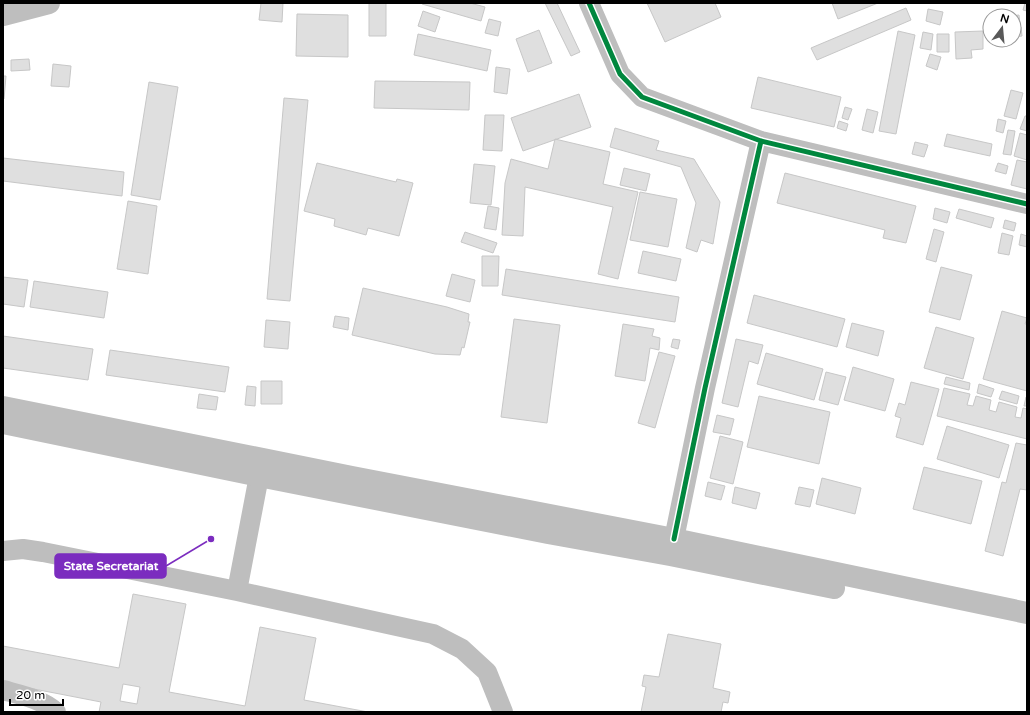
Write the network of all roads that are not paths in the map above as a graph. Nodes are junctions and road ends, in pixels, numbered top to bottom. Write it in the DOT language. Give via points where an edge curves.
graph roads {
  1 [pos="49,3"];
  2 [pos="588,3"];
  3 [pos="3,15"];
  4 [pos="761,141"];
  5 [pos="1027,204"];
  6 [pos="3,407"];
  7 [pos="3,423"];
  8 [pos="259,476"];
  9 [pos="674,539"];
  10 [pos="3,551"];
  11 [pos="237,591"];
  12 [pos="1027,613"];
  13 [pos="1027,627"];
  14 [pos="3,690"];
  15 [pos="56,712"];
  16 [pos="503,712"];
  1 -- 3 [label="main road"];
  2 -- 4 [label="street" via="620,74 642,97"];
  4 -- 5 [label="street"];
  4 -- 9 [label="street"];
  6 -- 9 [label="main road"];
  7 -- 8 [label="main road"];
  8 -- 11 [label="street"];
  8 -- 13 [label="main road"];
  9 -- 12 [label="main road"];
  10 -- 11 [label="street" via="23,549 43,552"];
  11 -- 16 [label="street" via="433,634 462,649 487,672"];
  14 -- 15 [label="street" via="41,702"];
}
